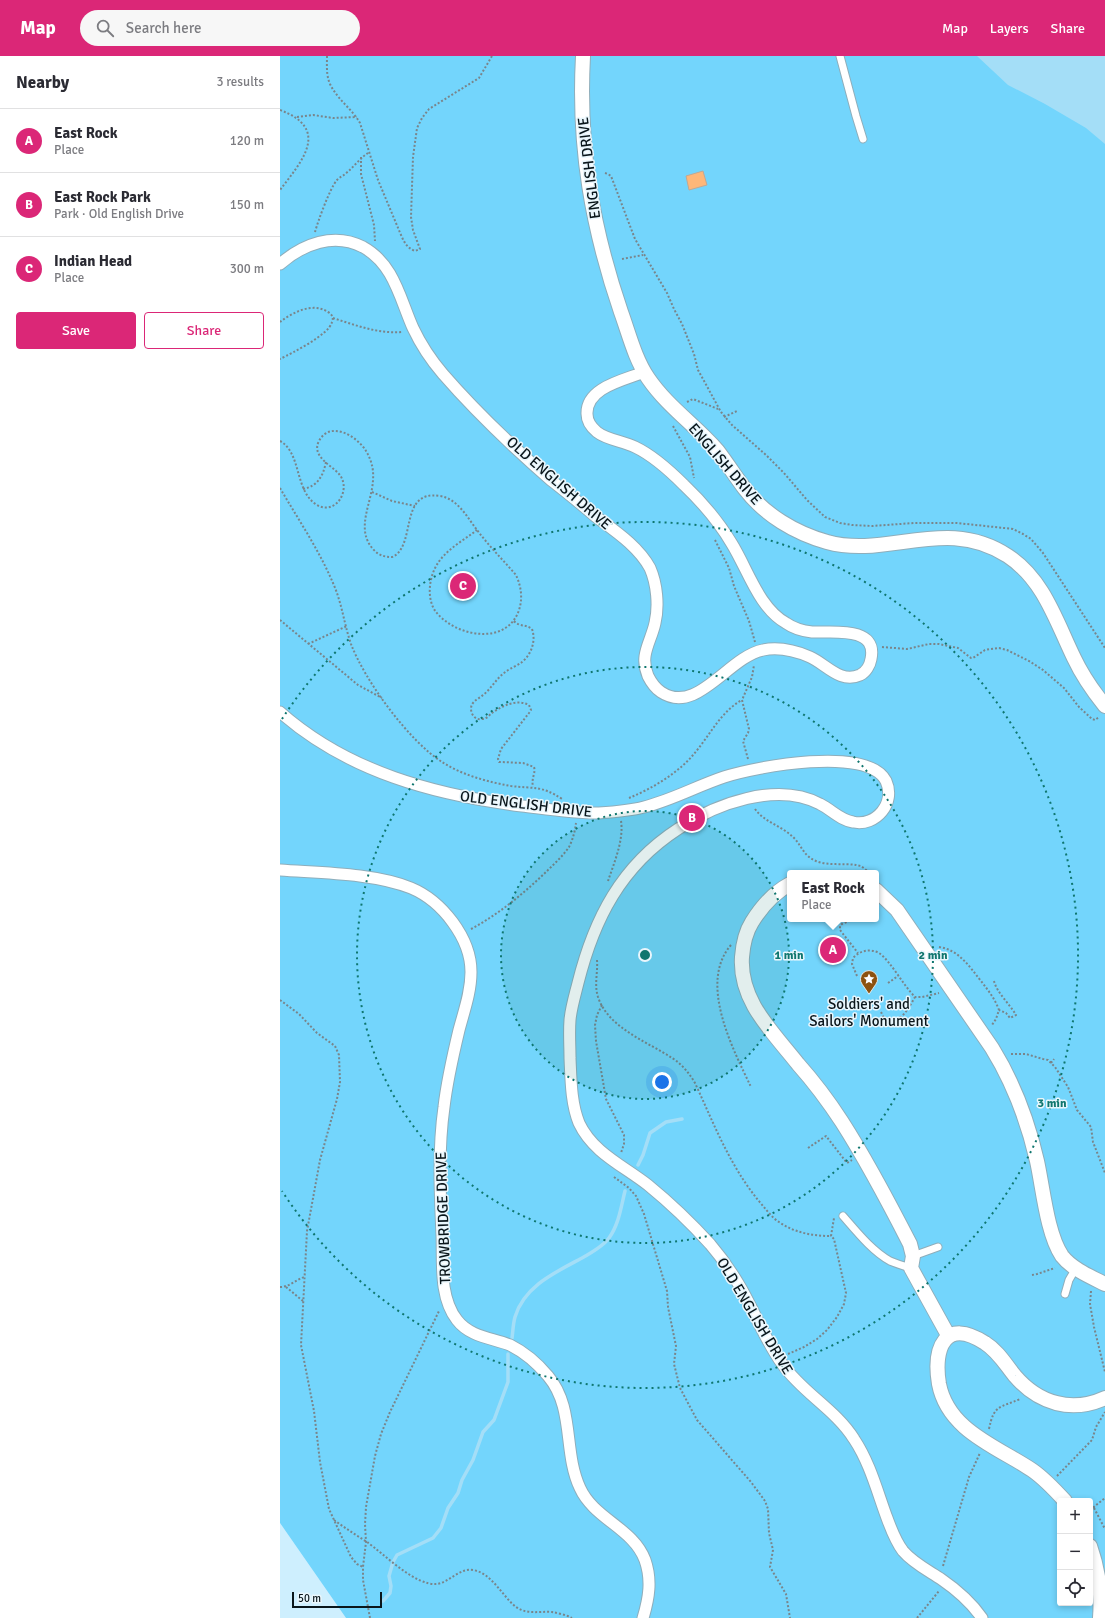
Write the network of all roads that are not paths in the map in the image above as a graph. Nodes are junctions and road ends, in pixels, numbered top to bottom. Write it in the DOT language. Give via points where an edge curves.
graph roads {
  1 [pos="583,56"];
  2 [pos="840,56"];
  3 [pos="863,138"];
  4 [pos="280,264"];
  5 [pos="644,372"];
  6 [pos="1103,710"];
  7 [pos="280,712"];
  8 [pos="280,870"];
  9 [pos="787,886"];
  10 [pos="879,893"];
  11 [pos="843,1216"];
  12 [pos="938,1247"];
  13 [pos="912,1262"];
  14 [pos="1071,1264"];
  15 [pos="1100,1282"];
  16 [pos="1065,1294"];
  17 [pos="948,1335"];
  18 [pos="1105,1398"];
  19 [pos="1062,1498"];
  20 [pos="1093,1555"];
  21 [pos="643,1618"];
  22 [pos="982,1618"];
  23 [pos="1100,1618"];
  1 -- 5 [label="street, ENGLISH DRIVE" via="582,103 590,197 609,277"];
  2 -- 3 [label="lane"];
  4 -- 5 [label="street, OLD ENGLISH DRIVE" via="295,252 315,243 328,241 350,242 374,254 393,277 414,330 436,366 548,477 623,537 642,557 654,579 657,600 655,625 644,656 644,665 656,688 662,693 678,698 693,695 728,669 758,651 768,649 801,654 818,661 836,674 850,677 861,674 872,658 871,648 861,637 853,633 799,630 775,616 767,608 730,540 694,494 637,447 594,430 587,414 590,400 607,386"];
  5 -- 6 [label="street, ENGLISH DRIVE" via="665,399 712,445 756,501 798,532 834,544 865,546 925,538 954,538 985,544 1008,556 1027,572 1046,597 1082,674"];
  7 -- 22 [label="street, OLD ENGLISH DRIVE" via="304,733 329,749 406,782 433,791 496,803 572,812 620,811 646,806 738,773 783,765 815,761 850,762 879,772 888,786 887,804 883,812 868,822 857,824 847,821 820,803 808,799 794,796 765,796 733,803 692,820 642,858 604,908 592,936 574,998 570,1027 571,1083 574,1107 580,1125 597,1148 654,1190 710,1245 740,1285 779,1360 791,1376 834,1415 855,1440 872,1474 901,1549 966,1599"];
  8 -- 21 [label="street, TROWBRIDGE DRIVE" via="372,878 412,888 438,906 460,935 469,955 471,972 467,1001 450,1067 441,1135 440,1202 445,1293 458,1322 466,1329 521,1351 553,1383 562,1402 576,1479 581,1491 602,1515 632,1539 644,1557 649,1581"];
  9 -- 13 [label="street" via="769,899 745,938 743,980 752,1003 772,1033 842,1122 910,1244"];
  10 -- 14 [label="street" via="897,910 998,1057 1023,1115 1037,1161 1055,1240 1062,1255"];
  11 -- 13 [label="lane" via="884,1257 891,1261"];
  12 -- 13 [label="lane"];
  13 -- 17 [label="street"];
  14 -- 15 [label="street"];
  14 -- 16 [label="lane"];
  17 -- 18 [label="street" via="965,1334 986,1343 1030,1390 1052,1402 1068,1406 1086,1405"];
  17 -- 19 [label="street" via="943,1340 938,1357 940,1386 944,1398 958,1419 985,1443 1032,1470"];
  20 -- 23 [label="street" via="1100,1588"];
}
